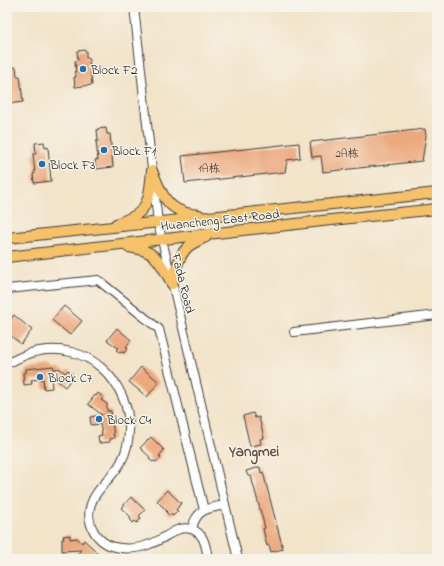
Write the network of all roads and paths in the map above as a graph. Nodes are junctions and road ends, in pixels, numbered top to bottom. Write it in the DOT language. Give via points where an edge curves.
graph roads {
  1 [pos="134,7"];
  2 [pos="152,171"];
  3 [pos="437,193"];
  4 [pos="437,210"];
  5 [pos="210,217"];
  6 [pos="158,223"];
  7 [pos="109,228"];
  8 [pos="214,233"];
  9 [pos="7,238"];
  10 [pos="161,239"];
  11 [pos="113,244"];
  12 [pos="7,257"];
  13 [pos="172,284"];
  14 [pos="7,289"];
  15 [pos="437,315"];
  16 [pos="294,332"];
  17 [pos="7,364"];
  18 [pos="225,505"];
  19 [pos="204,510"];
  20 [pos="7,527"];
  21 [pos="192,529"];
  22 [pos="7,532"];
  23 [pos="208,559"];
  24 [pos="238,559"];
  1 -- 2 [label="street, Fada Road"];
  2 -- 5 [label="main road" via="171,206 180,211"];
  2 -- 6 [label="street, Fada Road"];
  2 -- 7 [label="main road" via="149,196 143,209"];
  3 -- 5 [label="main road, Huancheng East Road"];
  4 -- 8 [label="main road, Huancheng East Road"];
  5 -- 6 [label="main road, Huancheng East Road"];
  6 -- 7 [label="main road, Huancheng East Road"];
  6 -- 10 [label="street, Fada Road"];
  7 -- 9 [label="main road, Huancheng East Road"];
  8 -- 10 [label="main road, Huancheng East Road"];
  8 -- 13 [label="main road" via="185,250"];
  10 -- 11 [label="main road, Huancheng East Road"];
  10 -- 13 [label="street, Fada Road"];
  11 -- 12 [label="main road, Huancheng East Road"];
  11 -- 13 [label="main road" via="139,248 152,255"];
  13 -- 18 [label="street, Fada Road"];
  14 -- 19 [label="street" via="98,280 159,329"];
  15 -- 16 [label="street"];
  17 -- 21 [label="street" via="26,354 41,350 71,352 99,365 119,388 126,402 129,417 126,448 121,462 93,499 89,513 92,528 102,541 116,547 137,548 151,544 177,530"];
  18 -- 19 [label="street"];
  18 -- 24 [label="street, Fada Road"];
  19 -- 21 [label="street" via="194,521"];
  20 -- 22 [label="street"];
  21 -- 23 [label="street" via="203,539"];
}
